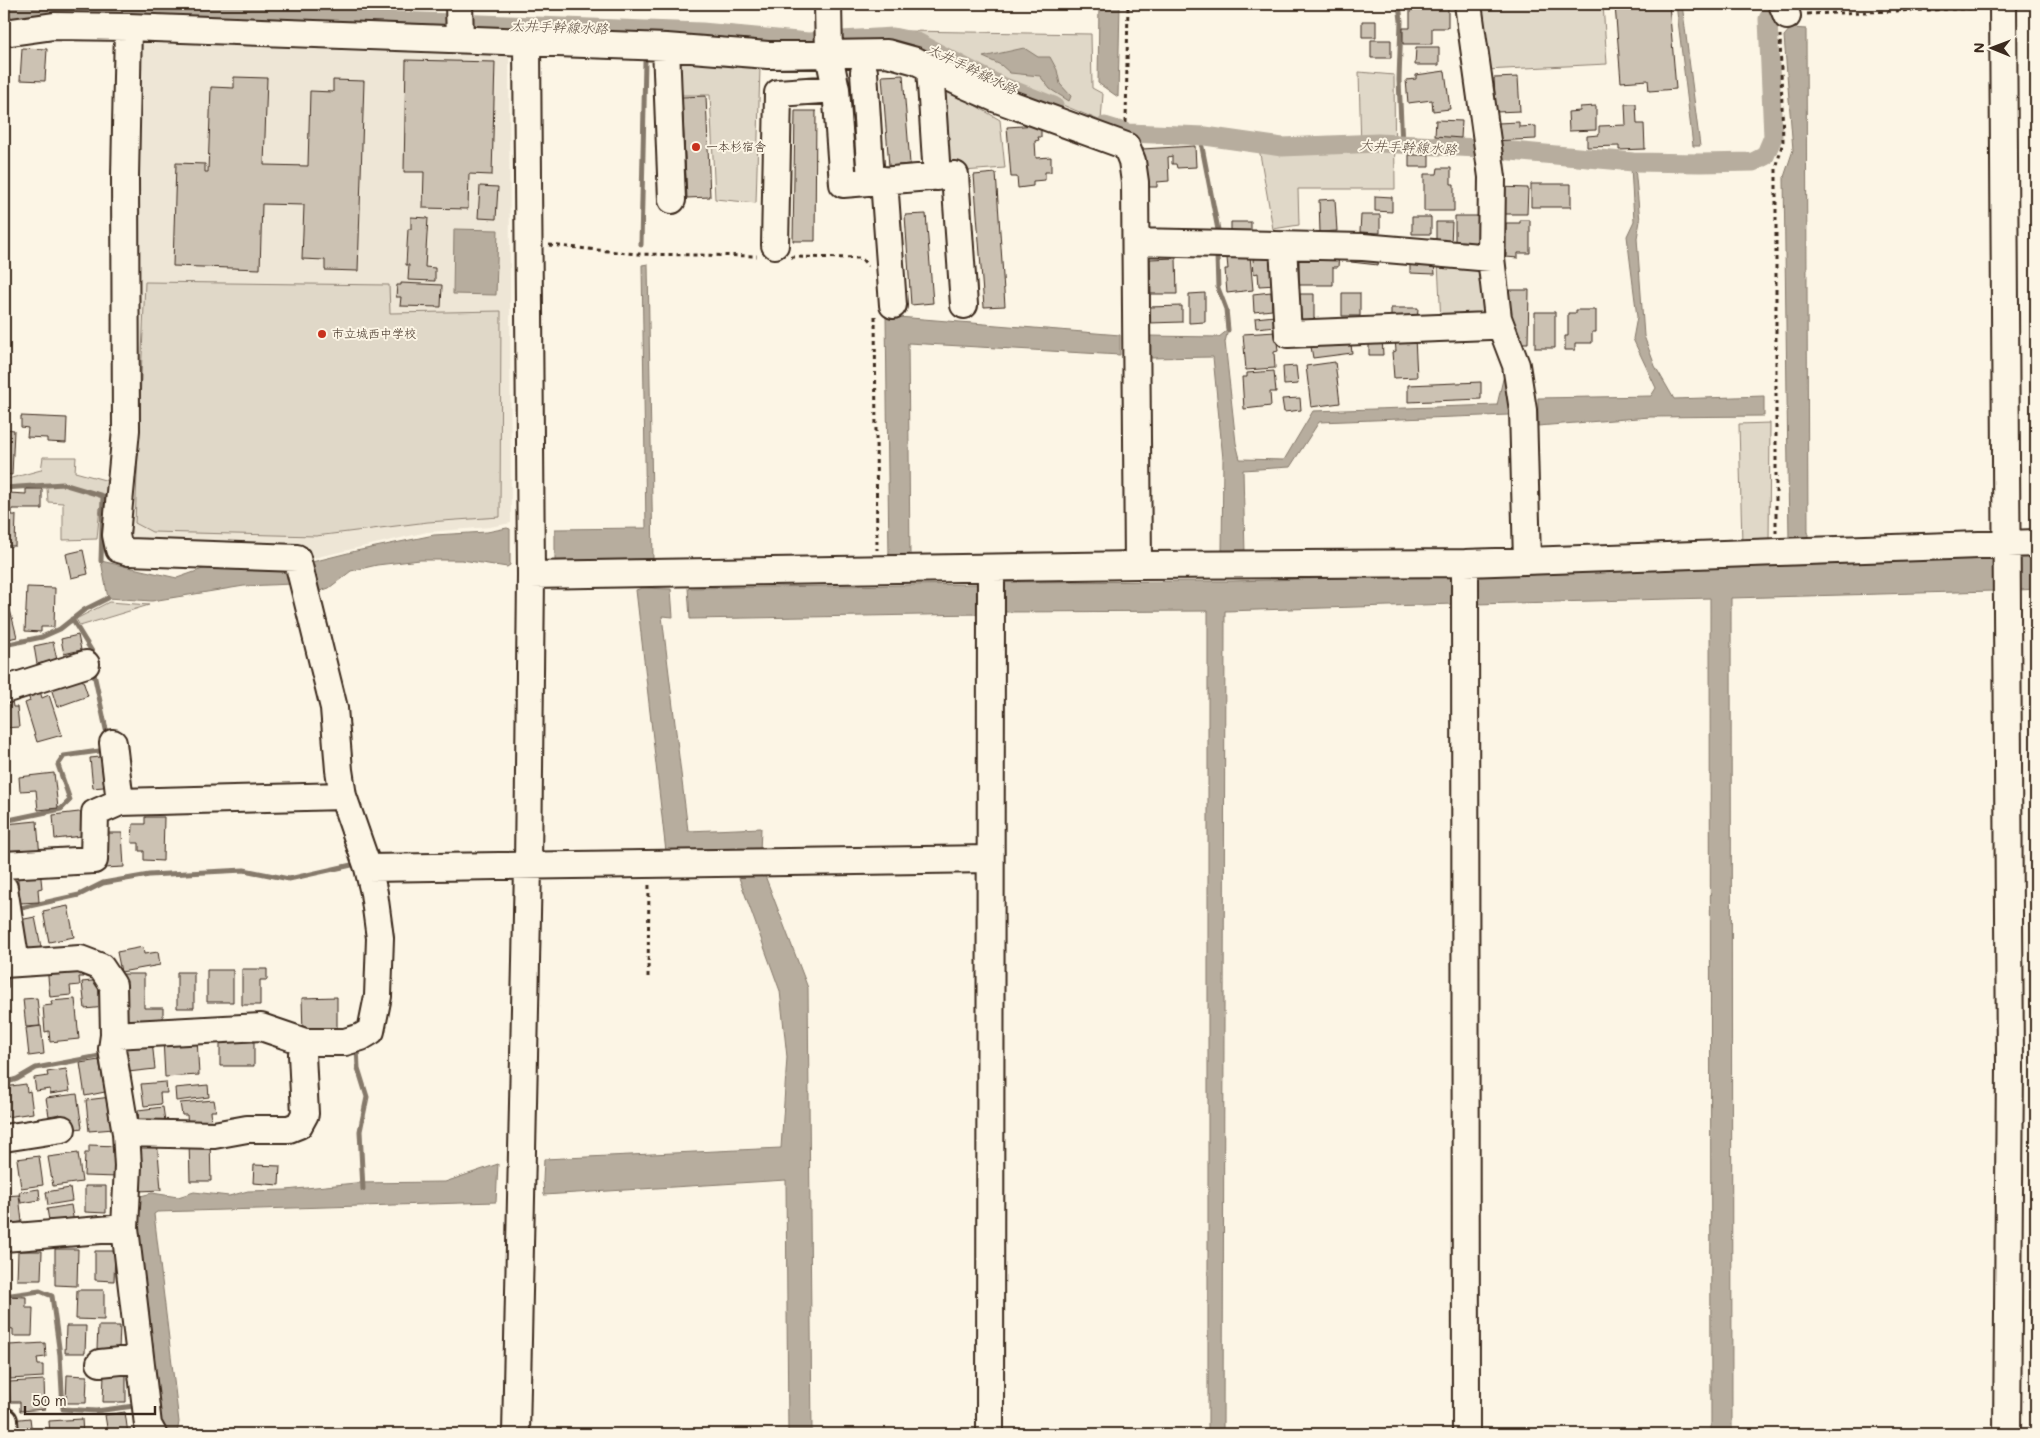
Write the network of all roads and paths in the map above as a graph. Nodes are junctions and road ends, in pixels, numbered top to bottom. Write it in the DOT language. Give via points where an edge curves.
graph roads {
  1 [pos="828,4"];
  2 [pos="1128,4"];
  3 [pos="1468,4"];
  4 [pos="2003,6"];
  5 [pos="2036,6"];
  6 [pos="1784,10"];
  7 [pos="460,22"];
  8 [pos="128,27"];
  9 [pos="4,33"];
  10 [pos="527,42"];
  11 [pos="829,45"];
  12 [pos="666,47"];
  13 [pos="930,68"];
  14 [pos="864,72"];
  15 [pos="836,89"];
  16 [pos="1126,135"];
  17 [pos="937,177"];
  18 [pos="878,181"];
  19 [pos="672,200"];
  20 [pos="1136,242"];
  21 [pos="1283,246"];
  22 [pos="528,247"];
  23 [pos="774,253"];
  24 [pos="1491,258"];
  25 [pos="869,274"];
  26 [pos="964,306"];
  27 [pos="884,308"];
  28 [pos="1498,318"];
  29 [pos="2036,543"];
  30 [pos="2006,544"];
  31 [pos="1776,552"];
  32 [pos="1527,560"];
  33 [pos="1465,563"];
  34 [pos="1138,565"];
  35 [pos="990,569"];
  36 [pos="878,571"];
  37 [pos="531,575"];
  38 [pos="86,664"];
  39 [pos="4,690"];
  40 [pos="113,743"];
  41 [pos="343,796"];
  42 [pos="120,802"];
  43 [pos="990,859"];
  44 [pos="4,865"];
  45 [pos="649,865"];
  46 [pos="528,867"];
  47 [pos="368,868"];
  48 [pos="4,888"];
  49 [pos="10,964"];
  50 [pos="648,978"];
  51 [pos="114,1035"];
  52 [pos="305,1042"];
  53 [pos="62,1129"];
  54 [pos="126,1133"];
  55 [pos="4,1138"];
  56 [pos="125,1228"];
  57 [pos="4,1238"];
  58 [pos="140,1359"];
  59 [pos="100,1363"];
  60 [pos="4,1421"];
  61 [pos="5,1434"];
  62 [pos="153,1434"];
  63 [pos="516,1434"];
  64 [pos="990,1434"];
  65 [pos="1466,1434"];
  66 [pos="2007,1434"];
  1 -- 11 [label="street"];
  2 -- 16 [label="path"];
  3 -- 24 [label="street" via="1492,177"];
  4 -- 5 [label="path"];
  4 -- 6 [label="path"];
  4 -- 30 [label="street"];
  6 -- 31 [label="path" via="1779,30 1783,141 1776,169"];
  7 -- 8 [label="street"];
  7 -- 10 [label="street"];
  8 -- 9 [label="street" via="54,26"];
  8 -- 41 [label="street" via="126,430 116,535 119,549 297,558 334,708"];
  10 -- 12 [label="street"];
  10 -- 22 [label="street"];
  11 -- 12 [label="street" via="768,55"];
  11 -- 13 [label="street" via="886,53"];
  11 -- 15 [label="street"];
  12 -- 19 [label="street"];
  13 -- 16 [label="street" via="997,99"];
  13 -- 17 [label="street"];
  14 -- 18 [label="street"];
  15 -- 18 [label="street" via="844,184"];
  15 -- 23 [label="street" via="778,93"];
  16 -- 20 [label="street" via="1135,182"];
  17 -- 18 [label="street"];
  17 -- 26 [label="street" via="955,175"];
  18 -- 27 [label="street"];
  20 -- 21 [label="street"];
  20 -- 34 [label="street"];
  21 -- 24 [label="street" via="1364,246"];
  21 -- 28 [label="street" via="1288,334 1489,326"];
  22 -- 23 [label="path" via="552,245 637,254"];
  22 -- 37 [label="street"];
  23 -- 25 [label="path" via="861,258 868,264"];
  24 -- 28 [label="street"];
  27 -- 36 [label="path" via="877,328"];
  28 -- 32 [label="street" via="1516,365 1523,410"];
  29 -- 30 [label="street"];
  30 -- 31 [label="street"];
  30 -- 66 [label="street" via="2010,1066"];
  31 -- 32 [label="street"];
  32 -- 33 [label="street"];
  33 -- 34 [label="street"];
  33 -- 65 [label="street"];
  34 -- 35 [label="street"];
  35 -- 36 [label="street"];
  35 -- 43 [label="street"];
  36 -- 37 [label="street"];
  37 -- 46 [label="street"];
  38 -- 39 [label="street"];
  40 -- 42 [label="street"];
  41 -- 42 [label="street"];
  41 -- 47 [label="street"];
  42 -- 44 [label="street" via="95,813 94,860"];
  43 -- 45 [label="street"];
  43 -- 64 [label="street"];
  45 -- 46 [label="street"];
  45 -- 50 [label="path"];
  46 -- 47 [label="street"];
  46 -- 63 [label="street"];
  47 -- 52 [label="street" via="380,938 378,996 370,1031 345,1042"];
  48 -- 49 [label="street"];
  49 -- 51 [label="street" via="80,959 101,967 113,984"];
  51 -- 52 [label="street" via="260,1027"];
  51 -- 54 [label="street" via="112,1049"];
  52 -- 54 [label="street" via="302,1054 305,1114 299,1124 289,1129 247,1129 214,1135"];
  53 -- 55 [label="street"];
  54 -- 56 [label="street"];
  56 -- 57 [label="street"];
  56 -- 58 [label="street"];
  58 -- 59 [label="street"];
  58 -- 62 [label="street" via="148,1425"];
  60 -- 61 [label="street"];
}
